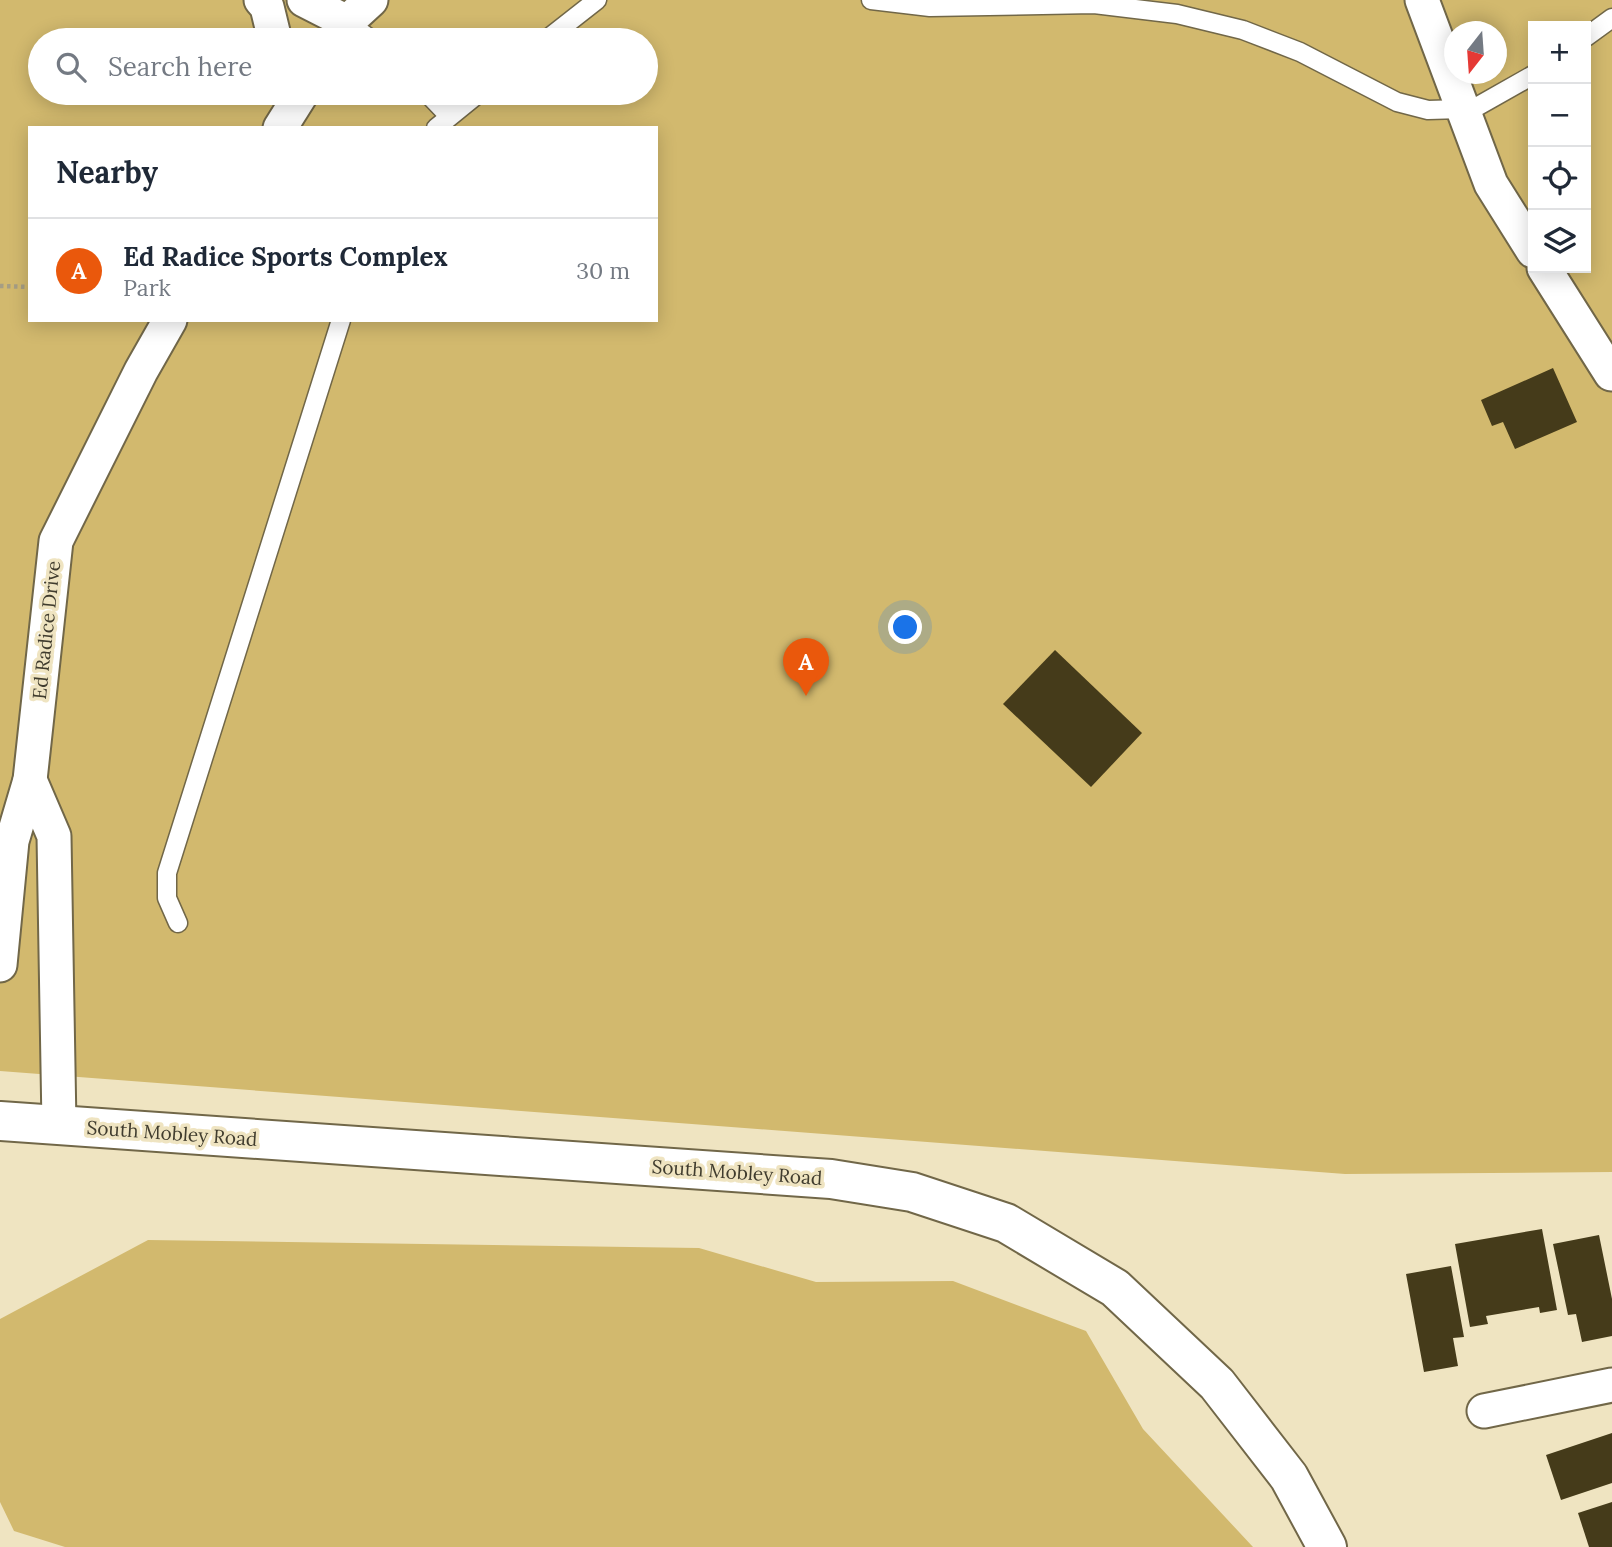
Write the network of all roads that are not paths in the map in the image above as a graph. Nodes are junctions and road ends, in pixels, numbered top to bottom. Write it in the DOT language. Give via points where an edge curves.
graph roads {
  1 [pos="261,0"];
  2 [pos="304,0"];
  3 [pos="597,0"];
  4 [pos="871,0"];
  5 [pos="1422,0"];
  6 [pos="1612,18"];
  7 [pos="356,26"];
  8 [pos="272,28"];
  9 [pos="561,28"];
  10 [pos="1591,33"];
  11 [pos="1528,78"];
  12 [pos="278,105"];
  13 [pos="294,105"];
  14 [pos="433,105"];
  15 [pos="464,105"];
  16 [pos="1463,112"];
  17 [pos="442,122"];
  18 [pos="271,126"];
  19 [pos="281,126"];
  20 [pos="1528,243"];
  21 [pos="1547,273"];
  22 [pos="169,322"];
  23 [pos="340,322"];
  24 [pos="1611,374"];
  25 [pos="30,780"];
  26 [pos="178,923"];
  27 [pos="0,965"];
  28 [pos="0,1121"];
  29 [pos="59,1125"];
  30 [pos="1612,1385"];
  31 [pos="1484,1411"];
  32 [pos="1327,1547"];
  1 -- 8 [label="street"];
  2 -- 7 [label="street"];
  3 -- 9 [label="lane"];
  4 -- 16 [label="lane" via="930,7 1094,4 1177,14 1243,30 1300,52 1397,102"];
  5 -- 16 [label="street"];
  6 -- 10 [label="lane"];
  11 -- 16 [label="lane"];
  12 -- 18 [label="street"];
  13 -- 19 [label="street"];
  14 -- 17 [label="lane"];
  15 -- 17 [label="lane"];
  16 -- 20 [label="street" via="1491,184"];
  21 -- 24 [label="street"];
  22 -- 25 [label="street, Ed Radice Drive" via="56,541"];
  23 -- 26 [label="lane" via="167,873 167,898"];
  25 -- 27 [label="street, Ed Radice Drive" via="12,841"];
  25 -- 29 [label="street" via="54,836"];
  28 -- 29 [label="street, South Mobley Road"];
  29 -- 32 [label="street, South Mobley Road" via="831,1179 912,1192 1006,1223 1115,1288 1217,1384 1289,1477"];
  30 -- 31 [label="street"];
}
